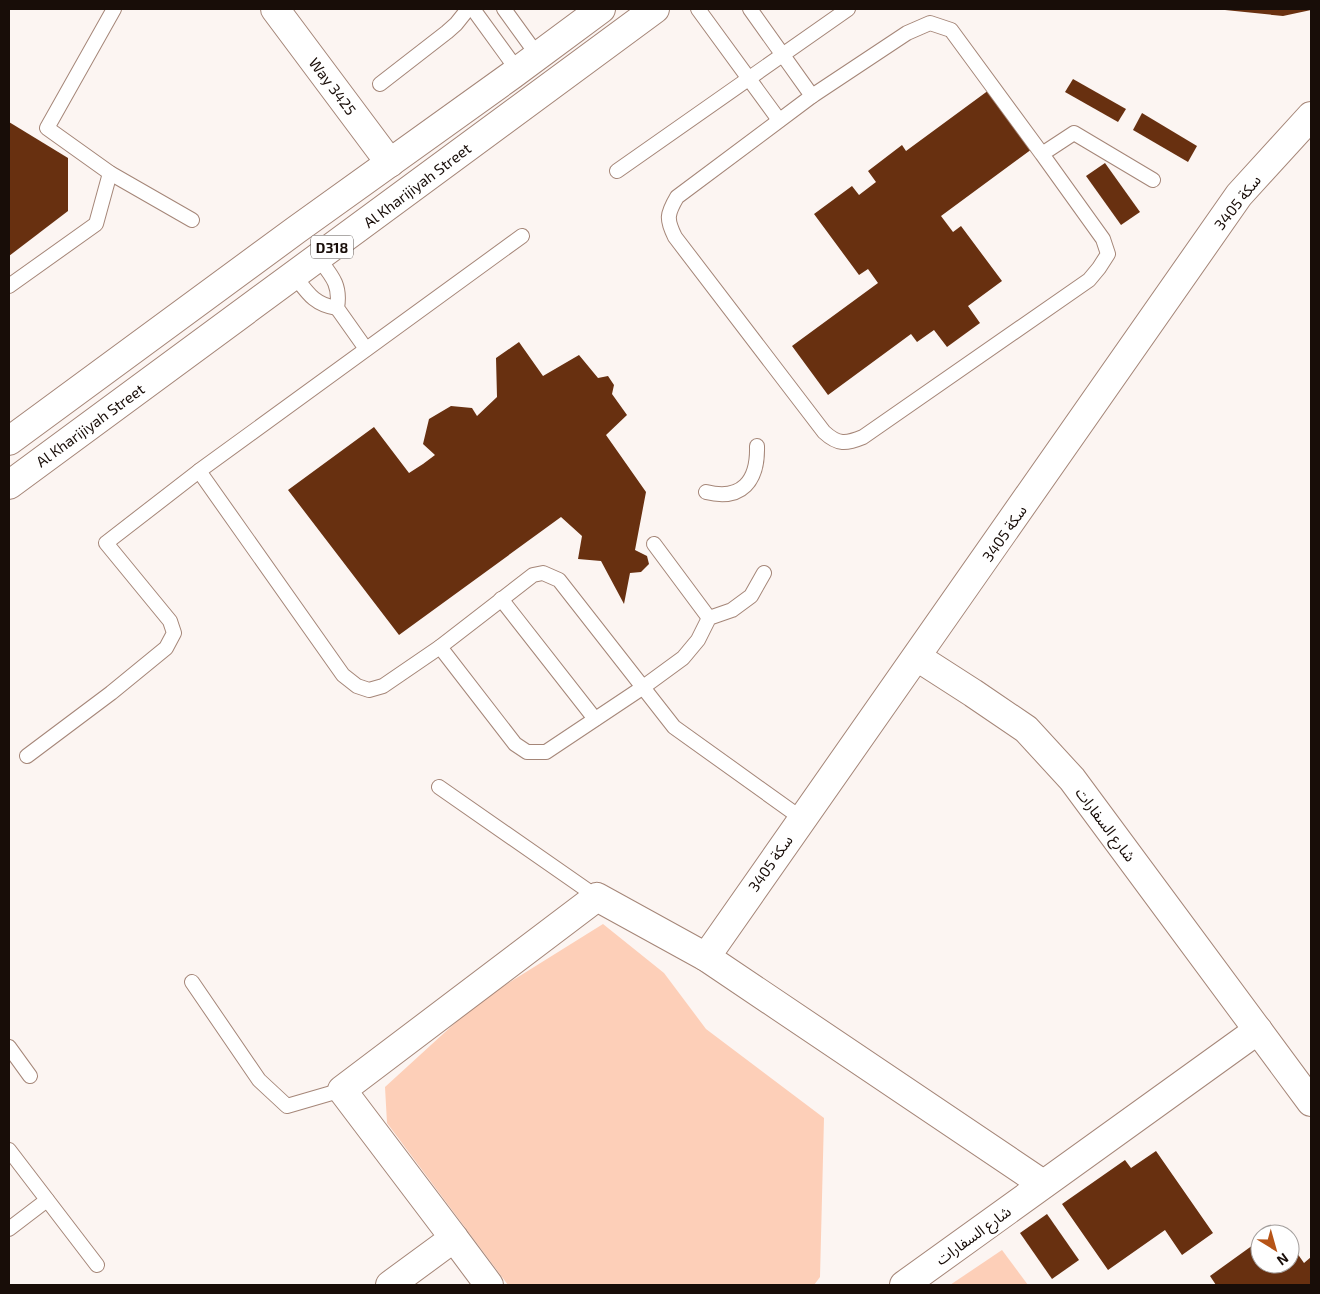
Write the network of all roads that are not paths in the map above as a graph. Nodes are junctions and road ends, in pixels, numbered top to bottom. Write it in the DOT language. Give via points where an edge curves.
graph roads {
  1 [pos="114,9"];
  2 [pos="275,9"];
  3 [pos="468,9"];
  4 [pos="473,9"];
  5 [pos="504,9"];
  6 [pos="601,9"];
  7 [pos="655,9"];
  8 [pos="698,9"];
  9 [pos="750,9"];
  10 [pos="848,9"];
  11 [pos="782,55"];
  12 [pos="528,63"];
  13 [pos="749,78"];
  14 [pos="380,84"];
  15 [pos="812,96"];
  16 [pos="1311,116"];
  17 [pos="779,120"];
  18 [pos="1042,154"];
  19 [pos="450,159"];
  20 [pos="390,162"];
  21 [pos="617,171"];
  22 [pos="110,173"];
  23 [pos="1153,180"];
  24 [pos="192,220"];
  25 [pos="367,222"];
  26 [pos="296,230"];
  27 [pos="522,236"];
  28 [pos="272,248"];
  29 [pos="318,258"];
  30 [pos="294,275"];
  31 [pos="9,286"];
  32 [pos="337,308"];
  33 [pos="366,350"];
  34 [pos="9,441"];
  35 [pos="757,446"];
  36 [pos="198,471"];
  37 [pos="9,485"];
  38 [pos="706,492"];
  39 [pos="654,544"];
  40 [pos="764,573"];
  41 [pos="502,599"];
  42 [pos="709,618"];
  43 [pos="440,647"];
  44 [pos="917,658"];
  45 [pos="642,688"];
  46 [pos="595,719"];
  47 [pos="27,756"];
  48 [pos="439,788"];
  49 [pos="801,818"];
  50 [pos="597,897"];
  51 [pos="706,956"];
  52 [pos="192,982"];
  53 [pos="1258,1030"];
  54 [pos="9,1047"];
  55 [pos="30,1076"];
  56 [pos="342,1090"];
  57 [pos="1311,1102"];
  58 [pos="9,1150"];
  59 [pos="1043,1184"];
  60 [pos="47,1200"];
  61 [pos="9,1229"];
  62 [pos="454,1238"];
  63 [pos="97,1265"];
  64 [pos="390,1285"];
  65 [pos="489,1285"];
  66 [pos="904,1285"];
  1 -- 22 [label="lane" via="48,128"];
  2 -- 20 [label="street, Way 3425"];
  3 -- 14 [label="lane" via="447,32"];
  4 -- 12 [label="lane"];
  5 -- 12 [label="lane"];
  6 -- 12 [label="street, D318"];
  7 -- 19 [label="street, Al Kharijiyah Street / D318"];
  8 -- 13 [label="lane"];
  9 -- 11 [label="lane"];
  10 -- 11 [label="lane"];
  11 -- 13 [label="lane"];
  11 -- 15 [label="lane"];
  12 -- 20 [label="street, D318"];
  13 -- 17 [label="lane"];
  13 -- 21 [label="lane"];
  15 -- 17 [label="lane"];
  15 -- 18 [label="lane" via="907,33 930,23 950,30"];
  16 -- 44 [label="street, سكة 3405" via="1239,195"];
  17 -- 18 [label="lane" via="677,197 669,211 668,224 824,432 832,440 848,443 863,436 1089,280 1100,268 1108,254 1103,239"];
  18 -- 23 [label="lane" via="1074,134"];
  19 -- 20 [label="street" via="410,167"];
  19 -- 25 [label="street, Al Kharijiyah Street / D318"];
  20 -- 25 [label="street" via="388,184 380,205"];
  20 -- 26 [label="street, D318"];
  22 -- 24 [label="lane"];
  22 -- 31 [label="lane" via="96,224"];
  25 -- 29 [label="street, Al Kharijiyah Street / D318"];
  26 -- 28 [label="street, D318"];
  26 -- 29 [label="street"];
  27 -- 33 [label="lane"];
  28 -- 30 [label="street"];
  28 -- 34 [label="street, D318"];
  29 -- 30 [label="street, Al Kharijiyah Street / D318"];
  29 -- 32 [label="lane" via="337,286"];
  30 -- 32 [label="lane" via="316,301 326,307"];
  30 -- 37 [label="street, Al Kharijiyah Street / D318"];
  32 -- 33 [label="lane"];
  33 -- 36 [label="lane"];
  35 -- 38 [label="lane" via="757,461 745,486 734,493"];
  36 -- 43 [label="lane" via="343,675 357,686 369,690 383,686"];
  36 -- 47 [label="lane" via="106,543 170,621 174,633 166,648"];
  39 -- 42 [label="lane"];
  40 -- 42 [label="lane" via="751,596 732,610"];
  41 -- 43 [label="lane"];
  41 -- 45 [label="lane" via="533,575 543,573 559,580"];
  41 -- 46 [label="lane"];
  42 -- 45 [label="lane" via="698,640 683,658"];
  43 -- 46 [label="lane" via="514,744 528,752 546,752"];
  44 -- 49 [label="street, سكة 3405"];
  44 -- 53 [label="street, شارع السفارات" via="1026,729 1072,779"];
  45 -- 46 [label="lane"];
  45 -- 49 [label="lane" via="674,727"];
  48 -- 50 [label="lane"];
  49 -- 51 [label="street, سكة 3405"];
  50 -- 51 [label="street"];
  50 -- 56 [label="street"];
  51 -- 59 [label="street"];
  52 -- 56 [label="lane" via="259,1080 287,1106"];
  53 -- 57 [label="street, شارع السفارات"];
  53 -- 59 [label="street, شارع السفارات"];
  54 -- 55 [label="lane"];
  56 -- 62 [label="street"];
  58 -- 60 [label="lane"];
  59 -- 66 [label="street, شارع السفارات"];
  60 -- 61 [label="lane"];
  60 -- 63 [label="lane"];
  62 -- 64 [label="street"];
  62 -- 65 [label="street"];
}
